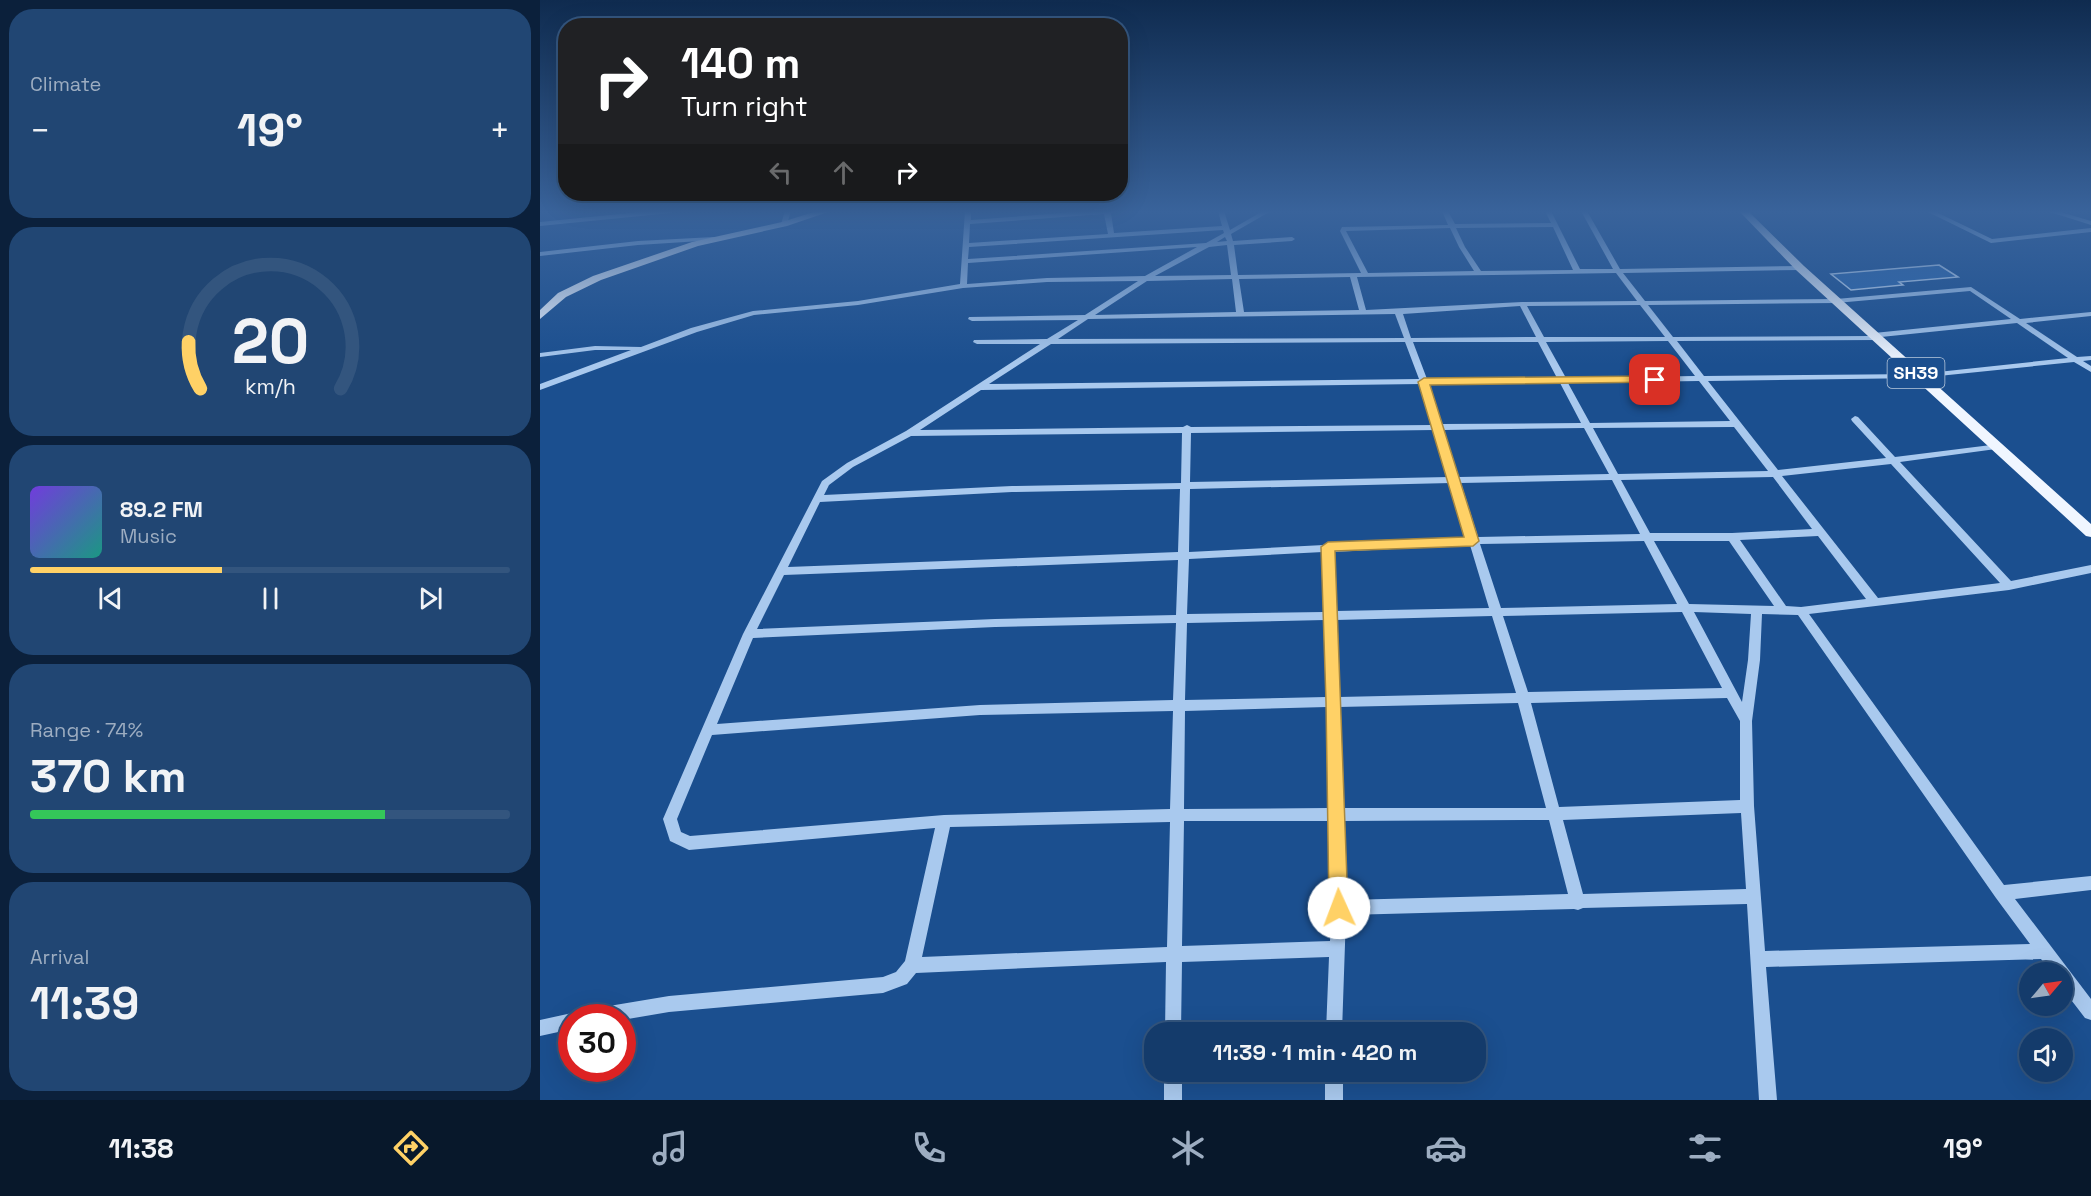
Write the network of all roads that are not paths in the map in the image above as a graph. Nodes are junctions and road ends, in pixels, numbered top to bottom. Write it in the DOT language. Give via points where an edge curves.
graph roads {
  1 [pos="646,262"];
  2 [pos="964,262"];
  3 [pos="1174,262"];
  4 [pos="1232,262"];
  5 [pos="1359,262"];
  6 [pos="1472,262"];
  7 [pos="1573,262"];
  8 [pos="1613,262"];
  9 [pos="1794,262"];
  10 [pos="1800,268"];
  11 [pos="1577,270"];
  12 [pos="1617,270"];
  13 [pos="1479,273"];
  14 [pos="1365,274"];
  15 [pos="1353,275"];
  16 [pos="1234,277"];
  17 [pos="1145,279"];
  18 [pos="963,286"];
  19 [pos="1836,300"];
  20 [pos="1643,303"];
  21 [pos="1522,304"];
  22 [pos="1398,312"];
  23 [pos="1363,313"];
  24 [pos="1240,314"];
  25 [pos="2091,314"];
  26 [pos="540,316"];
  27 [pos="1085,316"];
  28 [pos="972,319"];
  29 [pos="2020,322"];
  30 [pos="1876,336"];
  31 [pos="1671,339"];
  32 [pos="1409,340"];
  33 [pos="1542,340"];
  34 [pos="977,342"];
  35 [pos="1045,342"];
  36 [pos="643,348"];
  37 [pos="540,356"];
  38 [pos="2091,358"];
  39 [pos="2075,360"];
  40 [pos="2091,370"];
  41 [pos="1918,376"];
  42 [pos="1702,379"];
  43 [pos="1562,381"];
  44 [pos="1424,382"];
  45 [pos="540,387"];
  46 [pos="978,387"];
  47 [pos="1855,420"];
  48 [pos="1735,424"];
  49 [pos="1586,427"];
  50 [pos="1187,428"];
  51 [pos="1437,428"];
  52 [pos="909,433"];
  53 [pos="1996,446"];
  54 [pos="1891,460"];
  55 [pos="1774,474"];
  56 [pos="1613,477"];
  57 [pos="1454,482"];
  58 [pos="1185,485"];
  59 [pos="817,499"];
  60 [pos="1819,532"];
  61 [pos="2091,532"];
  62 [pos="1646,537"];
  63 [pos="1732,537"];
  64 [pos="1473,541"];
  65 [pos="1328,547"];
  66 [pos="1182,556"];
  67 [pos="2091,569"];
  68 [pos="780,572"];
  69 [pos="2009,586"];
  70 [pos="1875,602"];
  71 [pos="1684,608"];
  72 [pos="1757,610"];
  73 [pos="1783,611"];
  74 [pos="1801,611"];
  75 [pos="1496,612"];
  76 [pos="1330,616"];
  77 [pos="1181,619"];
  78 [pos="749,634"];
  79 [pos="1731,693"];
  80 [pos="1523,697"];
  81 [pos="1335,702"];
  82 [pos="1179,706"];
  83 [pos="1746,721"];
  84 [pos="708,730"];
  85 [pos="1747,806"];
  86 [pos="1553,814"];
  87 [pos="1179,815"];
  88 [pos="1336,815"];
  89 [pos="944,821"];
  90 [pos="2091,883"];
  91 [pos="2001,893"];
  92 [pos="1754,896"];
  93 [pos="1578,903"];
  94 [pos="1339,908"];
  95 [pos="1336,949"];
  96 [pos="2046,951"];
  97 [pos="1174,954"];
  98 [pos="1759,959"];
  99 [pos="2054,962"];
  100 [pos="912,965"];
  101 [pos="2073,988"];
  102 [pos="636,1010"];
  103 [pos="2091,1012"];
  104 [pos="1173,1022"];
  105 [pos="1334,1022"];
  106 [pos="558,1024"];
  107 [pos="540,1029"];
  108 [pos="1173,1082"];
  109 [pos="1334,1082"];
  110 [pos="1173,1100"];
  111 [pos="1334,1100"];
  112 [pos="1768,1100"];
  1 -- 26 [label="main road" via="575,287"];
  2 -- 18 [label="street"];
  3 -- 17 [label="street"];
  4 -- 16 [label="street"];
  5 -- 14 [label="street"];
  6 -- 13 [label="street"];
  7 -- 11 [label="street"];
  8 -- 12 [label="street"];
  9 -- 10 [label="main road, SH39"];
  10 -- 12 [label="street"];
  10 -- 19 [label="main road, SH39"];
  11 -- 12 [label="street"];
  11 -- 13 [label="street"];
  12 -- 20 [label="street"];
  13 -- 14 [label="street"];
  14 -- 15 [label="street"];
  15 -- 16 [label="street"];
  15 -- 23 [label="street"];
  16 -- 17 [label="street"];
  16 -- 24 [label="street"];
  17 -- 18 [label="street"];
  17 -- 27 [label="street"];
  18 -- 36 [label="street" via="858,303 753,313"];
  19 -- 20 [label="street"];
  19 -- 29 [label="street" via="1971,289"];
  19 -- 30 [label="main road, SH39"];
  20 -- 21 [label="street"];
  20 -- 31 [label="street"];
  21 -- 22 [label="street"];
  21 -- 33 [label="street"];
  22 -- 23 [label="street"];
  22 -- 32 [label="street"];
  23 -- 24 [label="street"];
  24 -- 27 [label="street"];
  25 -- 29 [label="street"];
  27 -- 28 [label="street"];
  27 -- 35 [label="street"];
  29 -- 30 [label="street"];
  29 -- 39 [label="street"];
  30 -- 31 [label="street"];
  30 -- 41 [label="main road, SH39"];
  31 -- 33 [label="street"];
  31 -- 42 [label="street"];
  32 -- 33 [label="street"];
  32 -- 35 [label="street"];
  32 -- 44 [label="street"];
  33 -- 43 [label="street"];
  34 -- 35 [label="street"];
  35 -- 46 [label="street"];
  36 -- 37 [label="street" via="595,348"];
  36 -- 45 [label="street"];
  38 -- 39 [label="street"];
  39 -- 40 [label="street"];
  39 -- 41 [label="street"];
  41 -- 42 [label="street"];
  41 -- 53 [label="main road, SH39"];
  42 -- 43 [label="street"];
  42 -- 48 [label="street"];
  43 -- 44 [label="street"];
  43 -- 49 [label="street"];
  44 -- 46 [label="street"];
  44 -- 51 [label="street"];
  46 -- 52 [label="street"];
  47 -- 54 [label="street"];
  48 -- 49 [label="street"];
  48 -- 55 [label="street"];
  49 -- 51 [label="street"];
  49 -- 56 [label="street"];
  50 -- 51 [label="street"];
  50 -- 52 [label="street"];
  50 -- 58 [label="street"];
  51 -- 57 [label="street"];
  52 -- 59 [label="street" via="834,475"];
  53 -- 54 [label="street"];
  53 -- 61 [label="main road, SH39"];
  54 -- 55 [label="street"];
  54 -- 69 [label="street"];
  55 -- 56 [label="street"];
  55 -- 60 [label="street"];
  56 -- 57 [label="street"];
  56 -- 62 [label="street"];
  57 -- 58 [label="street"];
  57 -- 64 [label="street"];
  58 -- 59 [label="street"];
  58 -- 66 [label="street"];
  59 -- 68 [label="street"];
  60 -- 63 [label="street"];
  60 -- 70 [label="street"];
  62 -- 63 [label="street"];
  62 -- 64 [label="street"];
  62 -- 71 [label="street"];
  63 -- 73 [label="street"];
  64 -- 65 [label="street"];
  64 -- 75 [label="street"];
  65 -- 66 [label="street"];
  65 -- 76 [label="street"];
  66 -- 68 [label="street"];
  66 -- 77 [label="street"];
  67 -- 69 [label="street"];
  68 -- 78 [label="street"];
  69 -- 70 [label="street"];
  70 -- 74 [label="street"];
  71 -- 72 [label="street"];
  71 -- 75 [label="street"];
  71 -- 79 [label="street"];
  72 -- 73 [label="street"];
  72 -- 83 [label="street"];
  73 -- 74 [label="street"];
  74 -- 91 [label="street"];
  75 -- 76 [label="street"];
  75 -- 80 [label="street"];
  76 -- 77 [label="street"];
  76 -- 81 [label="street"];
  77 -- 78 [label="street"];
  77 -- 82 [label="street"];
  78 -- 84 [label="street"];
  79 -- 80 [label="street"];
  79 -- 83 [label="street"];
  80 -- 81 [label="street"];
  80 -- 86 [label="street"];
  81 -- 82 [label="street"];
  81 -- 88 [label="street"];
  82 -- 84 [label="street" via="980,710"];
  82 -- 87 [label="street"];
  83 -- 85 [label="street"];
  84 -- 89 [label="street" via="670,819 675,836 689,843"];
  85 -- 86 [label="street"];
  85 -- 92 [label="street"];
  86 -- 88 [label="street"];
  86 -- 93 [label="street"];
  87 -- 88 [label="street"];
  87 -- 89 [label="street"];
  87 -- 97 [label="street"];
  88 -- 94 [label="street"];
  89 -- 100 [label="street"];
  90 -- 91 [label="street"];
  91 -- 96 [label="street"];
  92 -- 93 [label="street"];
  92 -- 98 [label="street"];
  93 -- 94 [label="street"];
  94 -- 95 [label="street"];
  95 -- 97 [label="street"];
  95 -- 105 [label="street"];
  96 -- 98 [label="street"];
  96 -- 99 [label="street"];
  97 -- 100 [label="street"];
  97 -- 104 [label="street"];
  98 -- 112 [label="street"];
  100 -- 102 [label="street" via="900,978 883,985"];
  101 -- 103 [label="street"];
  106 -- 107 [label="street"];
  108 -- 110 [label="street"];
  109 -- 111 [label="street"];
}
